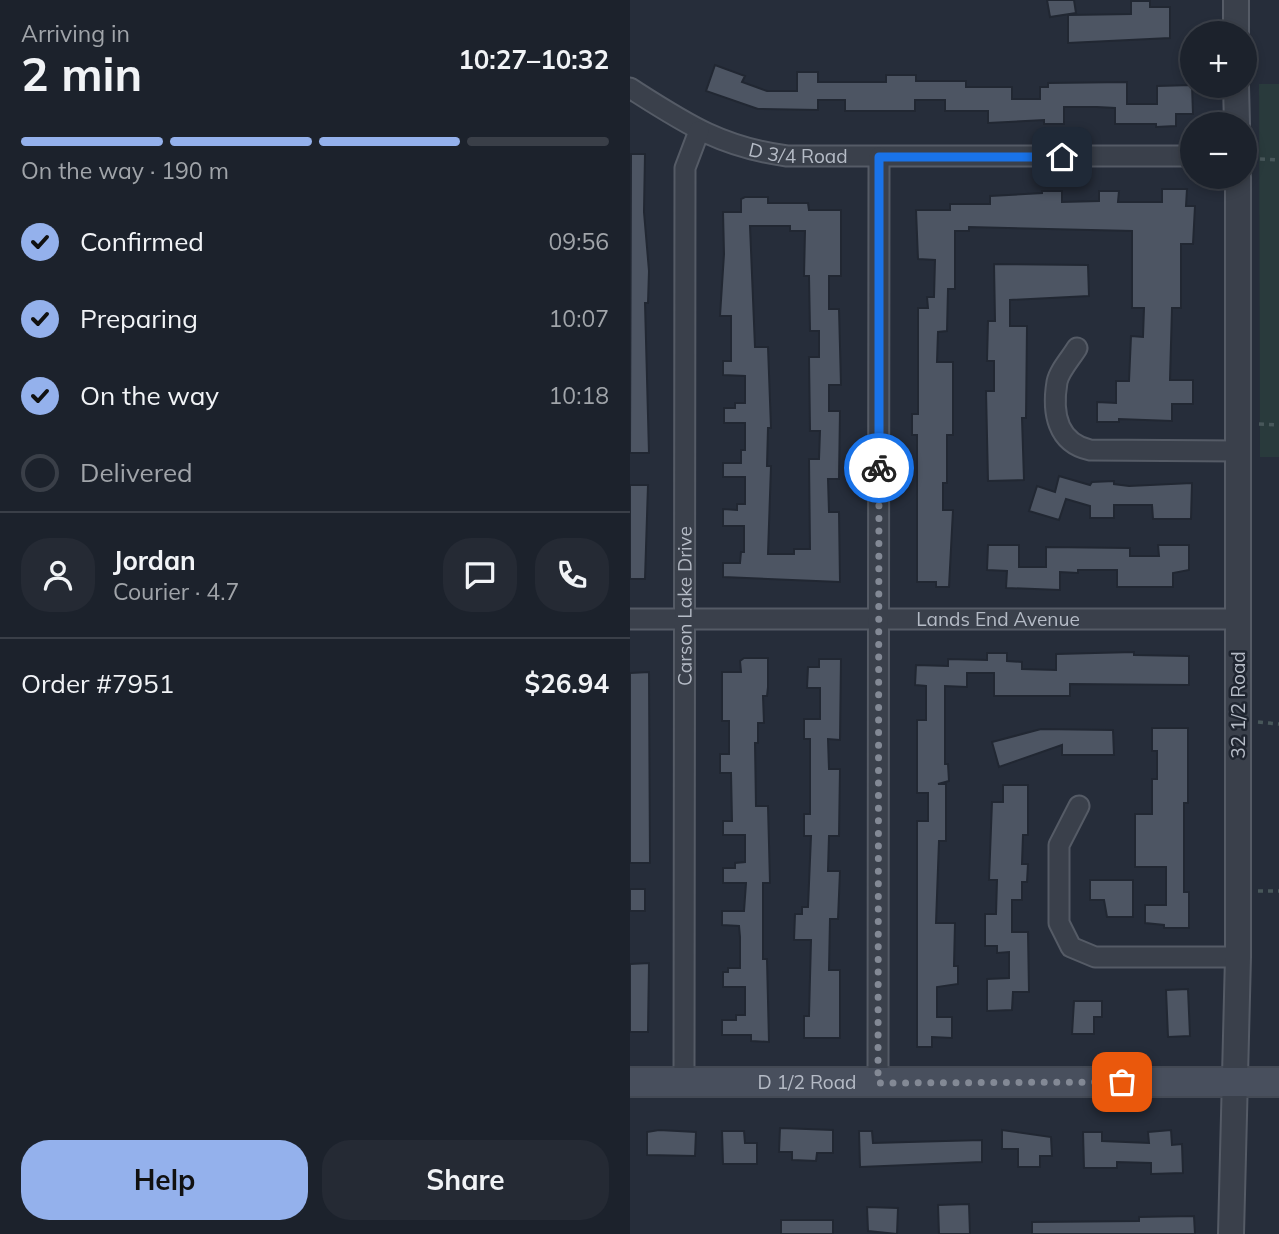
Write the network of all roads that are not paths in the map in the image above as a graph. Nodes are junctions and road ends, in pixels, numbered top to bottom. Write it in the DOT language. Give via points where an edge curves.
graph roads {
  1 [pos="1236,0"];
  2 [pos="1236,21"];
  3 [pos="630,88"];
  4 [pos="699,131"];
  5 [pos="1180,156"];
  6 [pos="879,157"];
  7 [pos="1238,189"];
  8 [pos="1077,348"];
  9 [pos="1239,451"];
  10 [pos="630,619"];
  11 [pos="684,619"];
  12 [pos="879,619"];
  13 [pos="1238,620"];
  14 [pos="1079,806"];
  15 [pos="1238,957"];
  16 [pos="630,1082"];
  17 [pos="684,1082"];
  18 [pos="1234,1082"];
  19 [pos="1279,1082"];
  20 [pos="878,1083"];
  21 [pos="1231,1234"];
  1 -- 2 [label="street"];
  3 -- 4 [label="street, D 3/4 Road"];
  4 -- 6 [label="street, D 3/4 Road" via="764,152"];
  4 -- 11 [label="street, Carson Lake Drive" via="685,168"];
  5 -- 6 [label="street, D 3/4 Road"];
  6 -- 12 [label="street"];
  7 -- 9 [label="street, 32 1/2 Road"];
  8 -- 9 [label="street" via="1057,380 1058,424 1074,444 1090,450"];
  9 -- 13 [label="street, 32 1/2 Road"];
  10 -- 11 [label="street, Lands End Avenue"];
  11 -- 12 [label="street, Lands End Avenue"];
  11 -- 17 [label="street, Carson Lake Drive"];
  12 -- 13 [label="street, Lands End Avenue"];
  12 -- 20 [label="street"];
  13 -- 15 [label="street, 32 1/2 Road"];
  14 -- 15 [label="street" via="1059,845 1059,923 1070,947 1095,957"];
  15 -- 18 [label="street, 32 1/2 Road"];
  16 -- 17 [label="main road, D 1/2 Road"];
  17 -- 20 [label="main road, D 1/2 Road"];
  18 -- 19 [label="main road, D 1/2 Road"];
  18 -- 20 [label="main road, D 1/2 Road"];
  18 -- 21 [label="street, 32 1/2 Road"];
}
